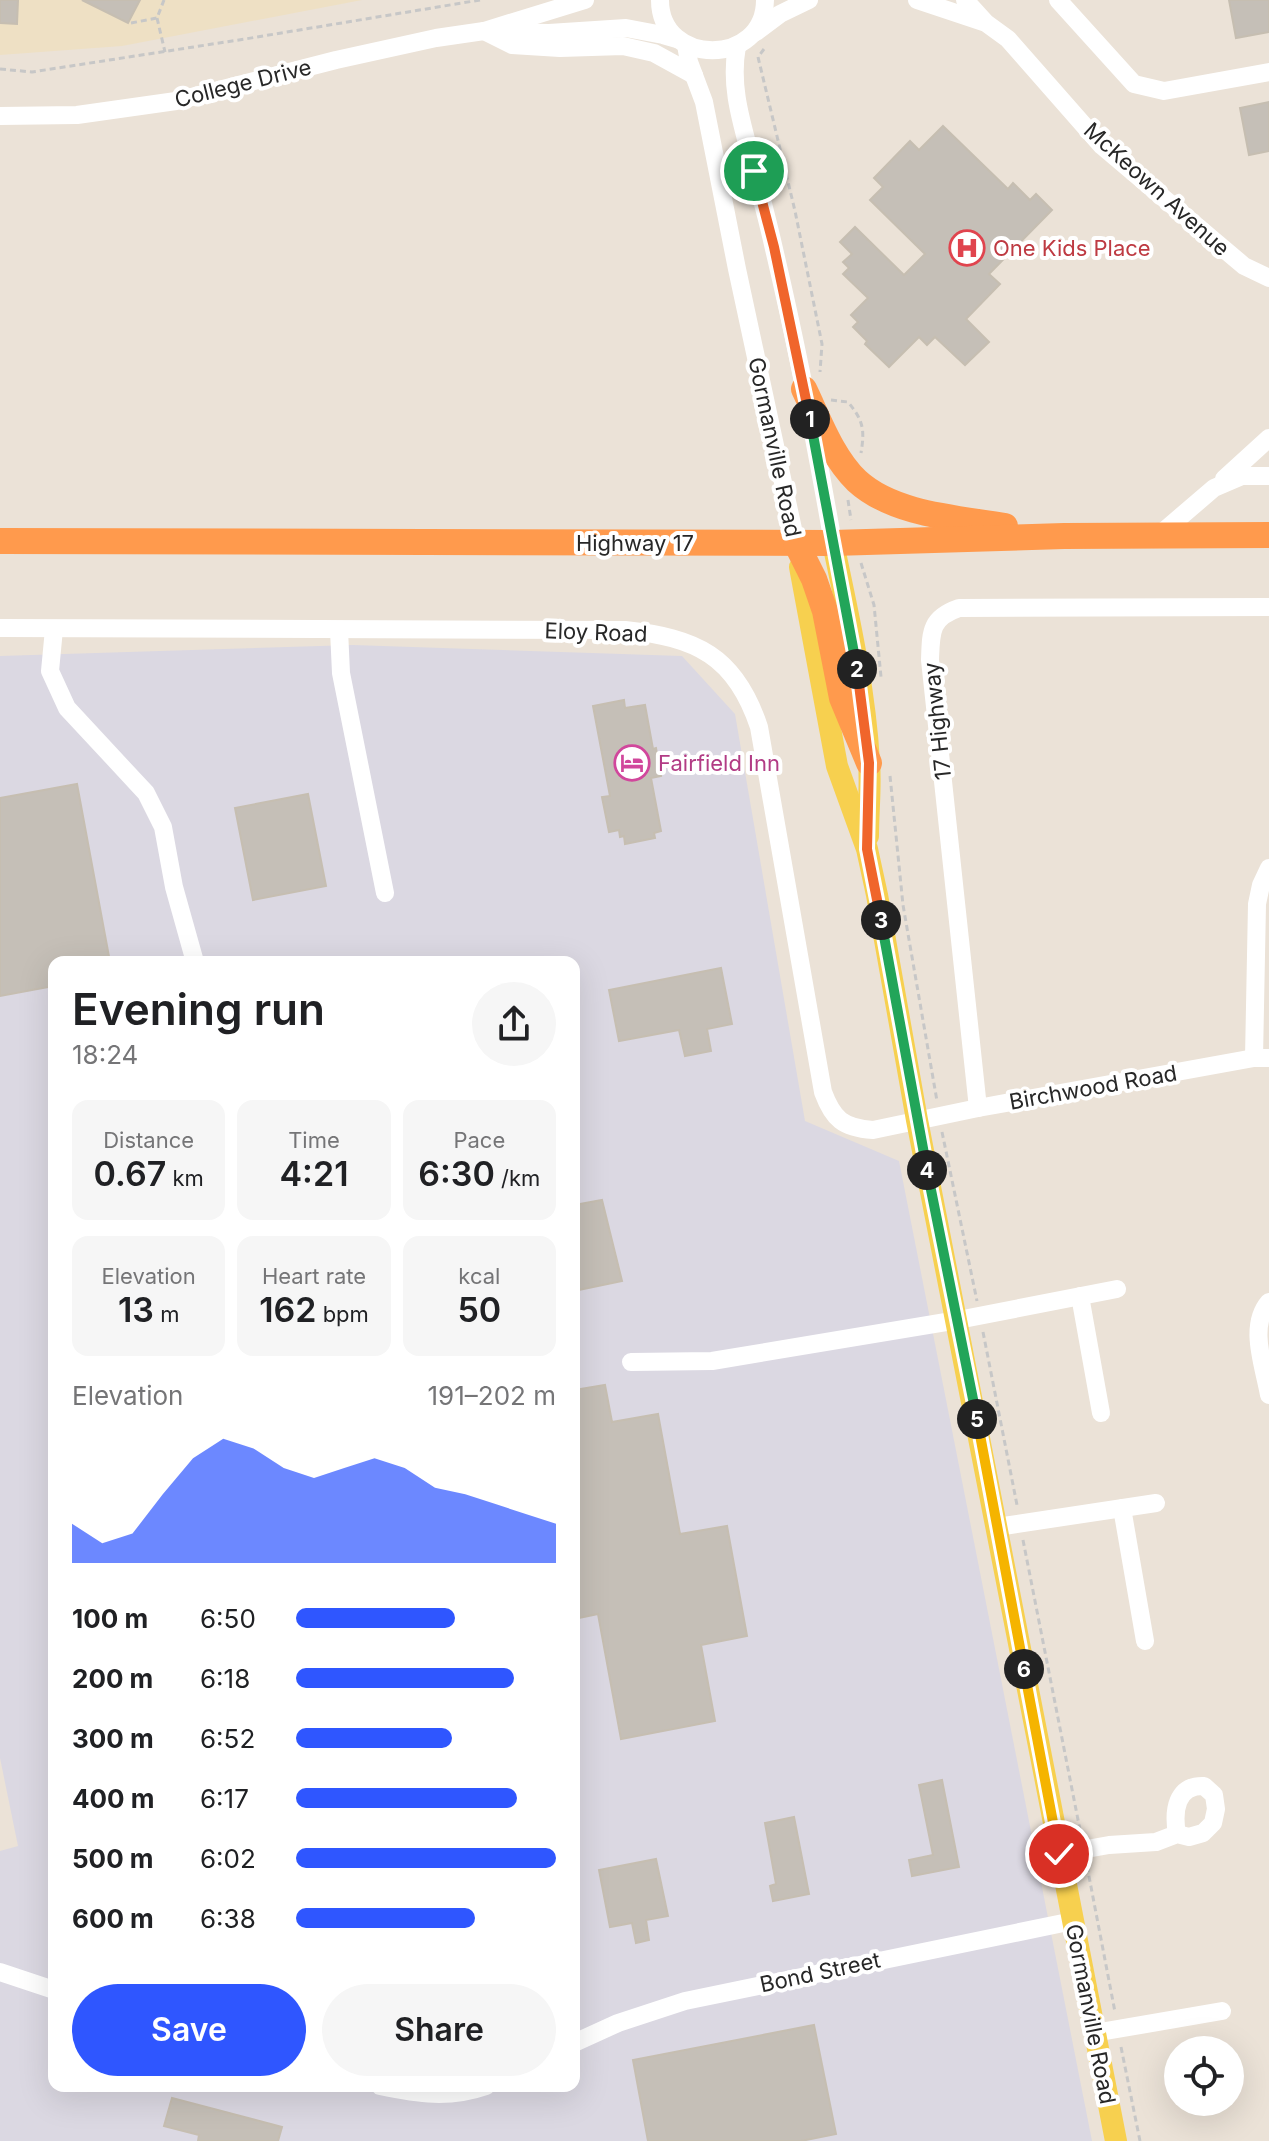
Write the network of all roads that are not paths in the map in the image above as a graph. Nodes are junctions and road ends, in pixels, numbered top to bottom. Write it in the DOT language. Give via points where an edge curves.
graph roads {
  1 [pos="585,0"];
  2 [pos="660,0"];
  3 [pos="765,0"];
  4 [pos="809,0"];
  5 [pos="917,0"];
  6 [pos="965,0"];
  7 [pos="1058,0"];
  8 [pos="986,23"];
  9 [pos="484,31"];
  10 [pos="759,40"];
  11 [pos="681,42"];
  12 [pos="737,46"];
  13 [pos="1269,72"];
  14 [pos="694,75"];
  15 [pos="0,116"];
  16 [pos="1269,278"];
  17 [pos="812,383"];
  18 [pos="1269,438"];
  19 [pos="1269,476"];
  20 [pos="1214,488"];
  21 [pos="1269,535"];
  22 [pos="1064,536"];
  23 [pos="1158,536"];
  24 [pos="0,541"];
  25 [pos="796,543"];
  26 [pos="844,543"];
  27 [pos="1269,607"];
  28 [pos="0,628"];
  29 [pos="54,629"];
  30 [pos="339,630"];
  31 [pos="879,763"];
  32 [pos="867,849"];
  33 [pos="1269,868"];
  34 [pos="385,893"];
  35 [pos="193,956"];
  36 [pos="1261,1058"];
  37 [pos="978,1108"];
  38 [pos="928,1118"];
  39 [pos="1117,1289"];
  40 [pos="1080,1296"];
  41 [pos="1269,1302"];
  42 [pos="969,1318"];
  43 [pos="631,1362"];
  44 [pos="1269,1395"];
  45 [pos="1101,1413"];
  46 [pos="1156,1503"];
  47 [pos="1122,1508"];
  48 [pos="997,1527"];
  49 [pos="1145,1641"];
  50 [pos="1177,1834"];
  51 [pos="1059,1854"];
  52 [pos="1073,1921"];
  53 [pos="0,1972"];
  54 [pos="48,1988"];
  55 [pos="1222,2011"];
  56 [pos="1094,2033"];
  57 [pos="580,2040"];
  58 [pos="412,2092"];
  59 [pos="461,2092"];
  60 [pos="1116,2141"];
  1 -- 9 [label="street, College Drive"];
  2 -- 11 [label="street, Gormanville Road" via="665,23"];
  3 -- 10 [label="street"];
  4 -- 10 [label="street" via="780,14"];
  5 -- 8 [label="street, McKeown Avenue"];
  6 -- 8 [label="street, McKeown Avenue"];
  7 -- 13 [label="street" via="1134,84 1164,91"];
  8 -- 16 [label="street, McKeown Avenue" via="1008,39 1102,146 1244,266"];
  9 -- 11 [label="street, College Drive" via="626,28"];
  9 -- 14 [label="street" via="512,45 623,46 654,53"];
  9 -- 15 [label="street, College Drive" via="336,60 176,101 77,115"];
  10 -- 12 [label="street"];
  11 -- 12 [label="street, College Drive" via="703,51"];
  11 -- 14 [label="street, Gormanville Road"];
  12 -- 17 [label="street, Gormanville Road" via="735,96 796,353"];
  14 -- 25 [label="street, Gormanville Road" via="704,102"];
  17 -- 22 [label="highway" via="832,447 856,480 897,506"];
  17 -- 26 [label="street, Gormanville Road"];
  18 -- 20 [label="street"];
  19 -- 20 [label="street" via="1242,476"];
  20 -- 23 [label="street"];
  21 -- 23 [label="highway, Highway 17"];
  22 -- 23 [label="highway, Highway 17"];
  22 -- 26 [label="highway, Highway 17"];
  24 -- 25 [label="highway, Highway 17"];
  25 -- 26 [label="highway, Highway 17"];
  25 -- 31 [label="highway" via="825,611 842,698"];
  25 -- 32 [label="main road, Gormanville Road" via="837,766"];
  26 -- 31 [label="main road, Gormanville Road" via="847,608"];
  27 -- 37 [label="street, 17 Highway" via="959,608 933,628 930,660"];
  28 -- 29 [label="street, Eloy Road"];
  29 -- 30 [label="street, Eloy Road"];
  29 -- 35 [label="street" via="50,671 67,708 146,793 163,827"];
  30 -- 34 [label="street" via="341,673"];
  30 -- 38 [label="street, Eloy Road" via="625,630 694,645 728,668 759,727 830,1110 856,1129"];
  31 -- 32 [label="main road, Gormanville Road"];
  32 -- 38 [label="main road, Gormanville Road"];
  33 -- 36 [label="street" via="1257,904"];
  36 -- 37 [label="street, Birchwood Road"];
  37 -- 38 [label="street, Birchwood Road"];
  38 -- 42 [label="main road, Gormanville Road"];
  39 -- 40 [label="street"];
  40 -- 42 [label="street"];
  40 -- 45 [label="street"];
  41 -- 44 [label="street" via="1259,1317 1258,1333"];
  42 -- 43 [label="street" via="712,1361"];
  42 -- 48 [label="main road, Gormanville Road"];
  46 -- 47 [label="street"];
  47 -- 48 [label="street"];
  47 -- 49 [label="street"];
  48 -- 51 [label="main road, Gormanville Road"];
  50 -- 51 [label="street" via="1156,1842"];
  51 -- 52 [label="main road, Gormanville Road"];
  52 -- 56 [label="main road, Gormanville Road"];
  52 -- 57 [label="street, Bond Street" via="685,2001"];
  53 -- 54 [label="street"];
  55 -- 56 [label="street"];
  56 -- 60 [label="main road, Gormanville Road"];
  58 -- 59 [label="street"];
}
